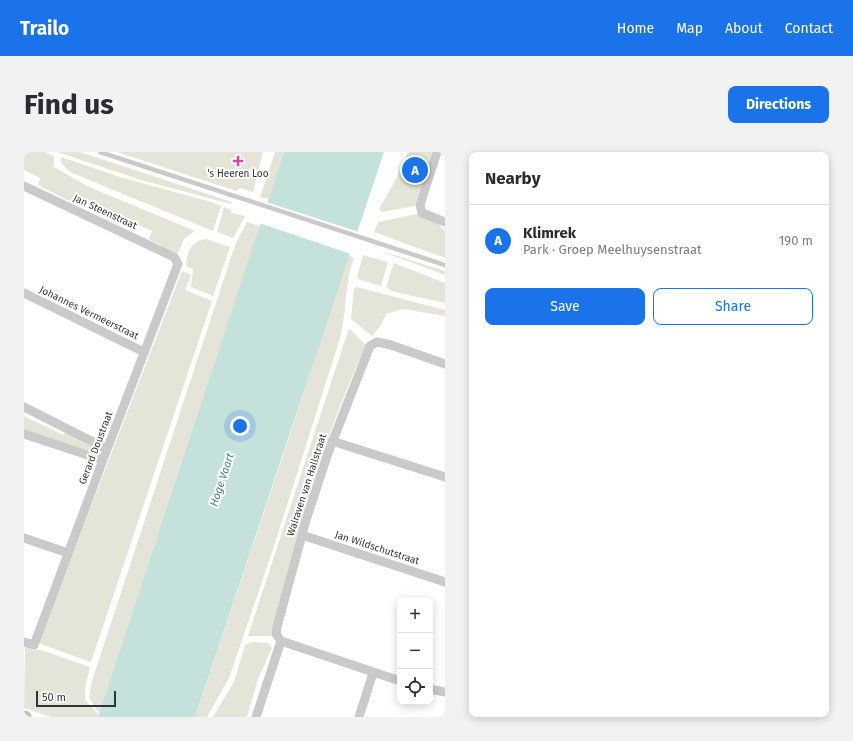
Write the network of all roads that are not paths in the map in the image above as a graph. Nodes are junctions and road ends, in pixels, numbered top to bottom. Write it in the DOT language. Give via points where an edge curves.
graph roads {
  1 [pos="100,152"];
  2 [pos="437,152"];
  3 [pos="24,186"];
  4 [pos="445,222"];
  5 [pos="177,259"];
  6 [pos="445,265"];
  7 [pos="24,293"];
  8 [pos="144,352"];
  9 [pos="445,364"];
  10 [pos="24,407"];
  11 [pos="24,434"];
  12 [pos="332,440"];
  13 [pos="107,449"];
  14 [pos="103,460"];
  15 [pos="445,477"];
  16 [pos="302,535"];
  17 [pos="24,538"];
  18 [pos="68,553"];
  19 [pos="445,582"];
  20 [pos="24,642"];
  21 [pos="280,642"];
  22 [pos="373,673"];
  23 [pos="397,680"];
  24 [pos="433,690"];
  25 [pos="445,692"];
  26 [pos="256,717"];
  27 [pos="359,717"];
  1 -- 6 [label="lane"];
  2 -- 4 [label="street" via="420,205 422,212"];
  3 -- 5 [label="street, Jan Steenstraat"];
  5 -- 8 [label="street, Gerard Doustraat" via="177,268"];
  7 -- 8 [label="street, Johannes Vermeerstraat"];
  8 -- 13 [label="street, Gerard Doustraat"];
  9 -- 12 [label="street, Walraven van Hallstraat" via="391,345 377,342 370,346"];
  10 -- 13 [label="street"];
  11 -- 14 [label="street"];
  12 -- 15 [label="street"];
  12 -- 16 [label="street, Walraven van Hallstraat"];
  13 -- 14 [label="street, Gerard Doustraat"];
  14 -- 18 [label="street, Gerard Doustraat"];
  16 -- 19 [label="street, Jan Wildschutstraat"];
  16 -- 21 [label="street, Walraven van Hallstraat" via="277,628 276,634"];
  17 -- 18 [label="street"];
  18 -- 20 [label="street, Gerard Doustraat" via="34,645"];
  21 -- 22 [label="street"];
  21 -- 26 [label="street"];
  22 -- 23 [label="street"];
  22 -- 27 [label="street"];
  24 -- 25 [label="street"];
}
